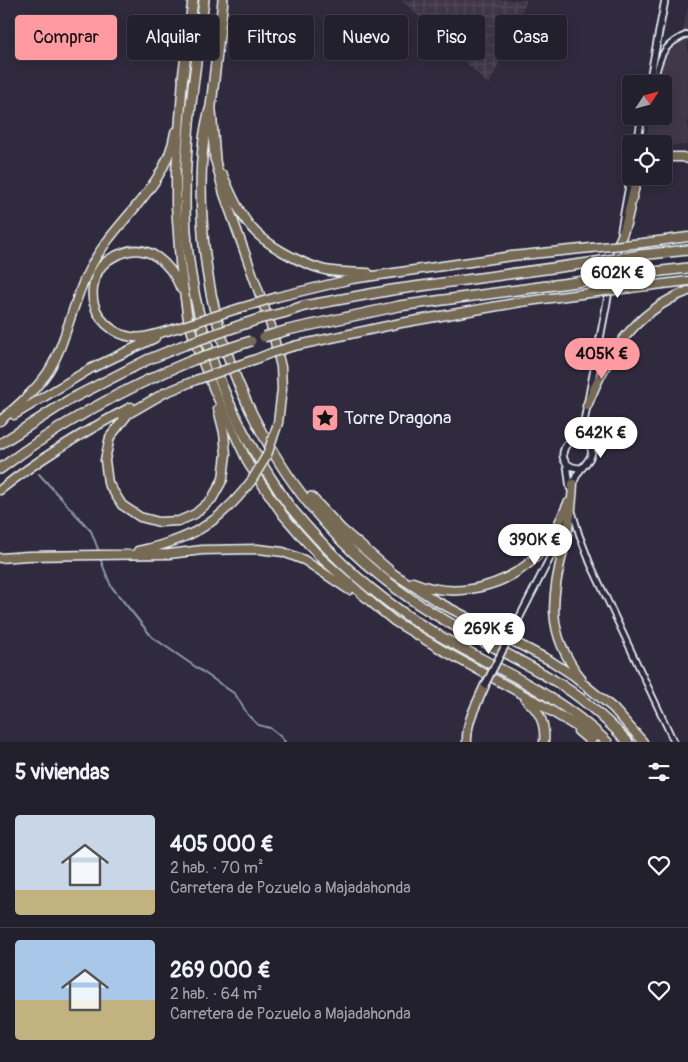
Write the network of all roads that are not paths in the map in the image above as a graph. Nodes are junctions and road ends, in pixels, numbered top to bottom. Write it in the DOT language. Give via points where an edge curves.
graph roads {
  1 [pos="193,0"];
  2 [pos="204,0"];
  3 [pos="222,0"];
  4 [pos="665,0"];
  5 [pos="688,34"];
  6 [pos="652,75"];
  7 [pos="654,75"];
  8 [pos="183,78"];
  9 [pos="211,106"];
  10 [pos="672,157"];
  11 [pos="216,159"];
  12 [pos="688,159"];
  13 [pos="629,185"];
  14 [pos="636,185"];
  15 [pos="688,236"];
  16 [pos="618,244"];
  17 [pos="688,250"];
  18 [pos="688,268"];
  19 [pos="387,274"];
  20 [pos="688,281"];
  21 [pos="688,292"];
  22 [pos="185,300"];
  23 [pos="177,328"];
  24 [pos="214,390"];
  25 [pos="166,392"];
  26 [pos="587,406"];
  27 [pos="0,422"];
  28 [pos="583,427"];
  29 [pos="260,430"];
  30 [pos="574,440"];
  31 [pos="0,444"];
  32 [pos="587,444"];
  33 [pos="567,464"];
  34 [pos="582,468"];
  35 [pos="0,469"];
  36 [pos="573,484"];
  37 [pos="0,490"];
  38 [pos="570,502"];
  39 [pos="122,554"];
  40 [pos="0,558"];
  41 [pos="391,572"];
  42 [pos="394,621"];
  43 [pos="485,685"];
  44 [pos="589,687"];
  45 [pos="512,689"];
  46 [pos="535,701"];
  47 [pos="467,742"];
  48 [pos="544,742"];
  49 [pos="591,742"];
  50 [pos="600,742"];
  51 [pos="607,742"];
  52 [pos="628,742"];
  53 [pos="643,742"];
  54 [pos="674,742"];
  1 -- 8 [label="highway"];
  2 -- 51 [label="highway" via="188,141 186,230 194,292 204,331 222,387 257,457 289,506 362,582 442,638 549,696"];
  3 -- 9 [label="highway"];
  4 -- 6 [label="street"];
  5 -- 7 [label="street" via="675,40 661,56"];
  8 -- 22 [label="highway" via="176,205"];
  8 -- 27 [label="highway" via="174,137 166,161 146,196 89,269 48,371 26,399"];
  9 -- 11 [label="highway"];
  9 -- 29 [label="highway" via="206,123 201,196 208,281 229,360"];
  10 -- 12 [label="highway"];
  11 -- 19 [label="highway" via="235,203 250,227 271,244 326,270"];
  11 -- 39 [label="highway, bridge" via="224,194 272,326 281,367 278,423 267,455 240,497 225,512 193,533 166,545"];
  13 -- 16 [label="street"];
  14 -- 16 [label="highway"];
  15 -- 19 [label="highway, bridge"];
  16 -- 26 [label="street"];
  17 -- 31 [label="highway, bridge" via="392,290 304,306 147,360 69,400"];
  18 -- 35 [label="highway, bridge" via="399,306 264,337 157,375 80,415"];
  19 -- 23 [label="highway, bridge" via="277,297"];
  20 -- 25 [label="highway, bridge" via="520,302 401,323 294,346"];
  21 -- 26 [label="highway" via="652,310 632,329 614,350"];
  22 -- 23 [label="highway" via="176,276 164,261 140,250 127,251 112,258 99,270 94,283 92,298 96,312 107,326 119,334 142,337"];
  22 -- 24 [label="highway" via="188,320"];
  23 -- 27 [label="highway" via="90,368"];
  24 -- 25 [label="highway" via="226,454 222,479 212,499 195,514 159,522 140,517 122,505 108,483 105,460 110,437 128,414"];
  24 -- 42 [label="highway" via="249,465 283,515 321,558"];
  25 -- 37 [label="highway" via="88,430"];
  26 -- 28 [label="street"];
  28 -- 30 [label="street"];
  28 -- 32 [label="street"];
  29 -- 41 [label="highway" via="288,470 325,513"];
  29 -- 52 [label="highway" via="280,465 310,505 372,569 431,613 557,682 599,714"];
  30 -- 32 [label="street"];
  30 -- 33 [label="street" via="564,449 563,458"];
  32 -- 34 [label="street" via="590,458"];
  33 -- 34 [label="street"];
  33 -- 38 [label="street"];
  34 -- 36 [label="street"];
  36 -- 38 [label="highway"];
  38 -- 41 [label="highway" via="554,533 538,554 509,576 492,584 473,589 445,590 419,585"];
  38 -- 43 [label="street, bridge" via="555,548"];
  38 -- 44 [label="highway" via="567,535 555,586 554,622 566,656"];
  38 -- 54 [label="street" via="583,548"];
  39 -- 40 [label="highway"];
  39 -- 42 [label="highway" via="169,554 234,548 283,552 332,577"];
  41 -- 44 [label="highway" via="436,601 551,661"];
  42 -- 45 [label="highway"];
  43 -- 47 [label="highway" via="469,720"];
  44 -- 53 [label="highway"];
  45 -- 46 [label="highway"];
  45 -- 48 [label="highway" via="538,712 544,725"];
  46 -- 49 [label="highway"];
  46 -- 50 [label="highway"];
}
